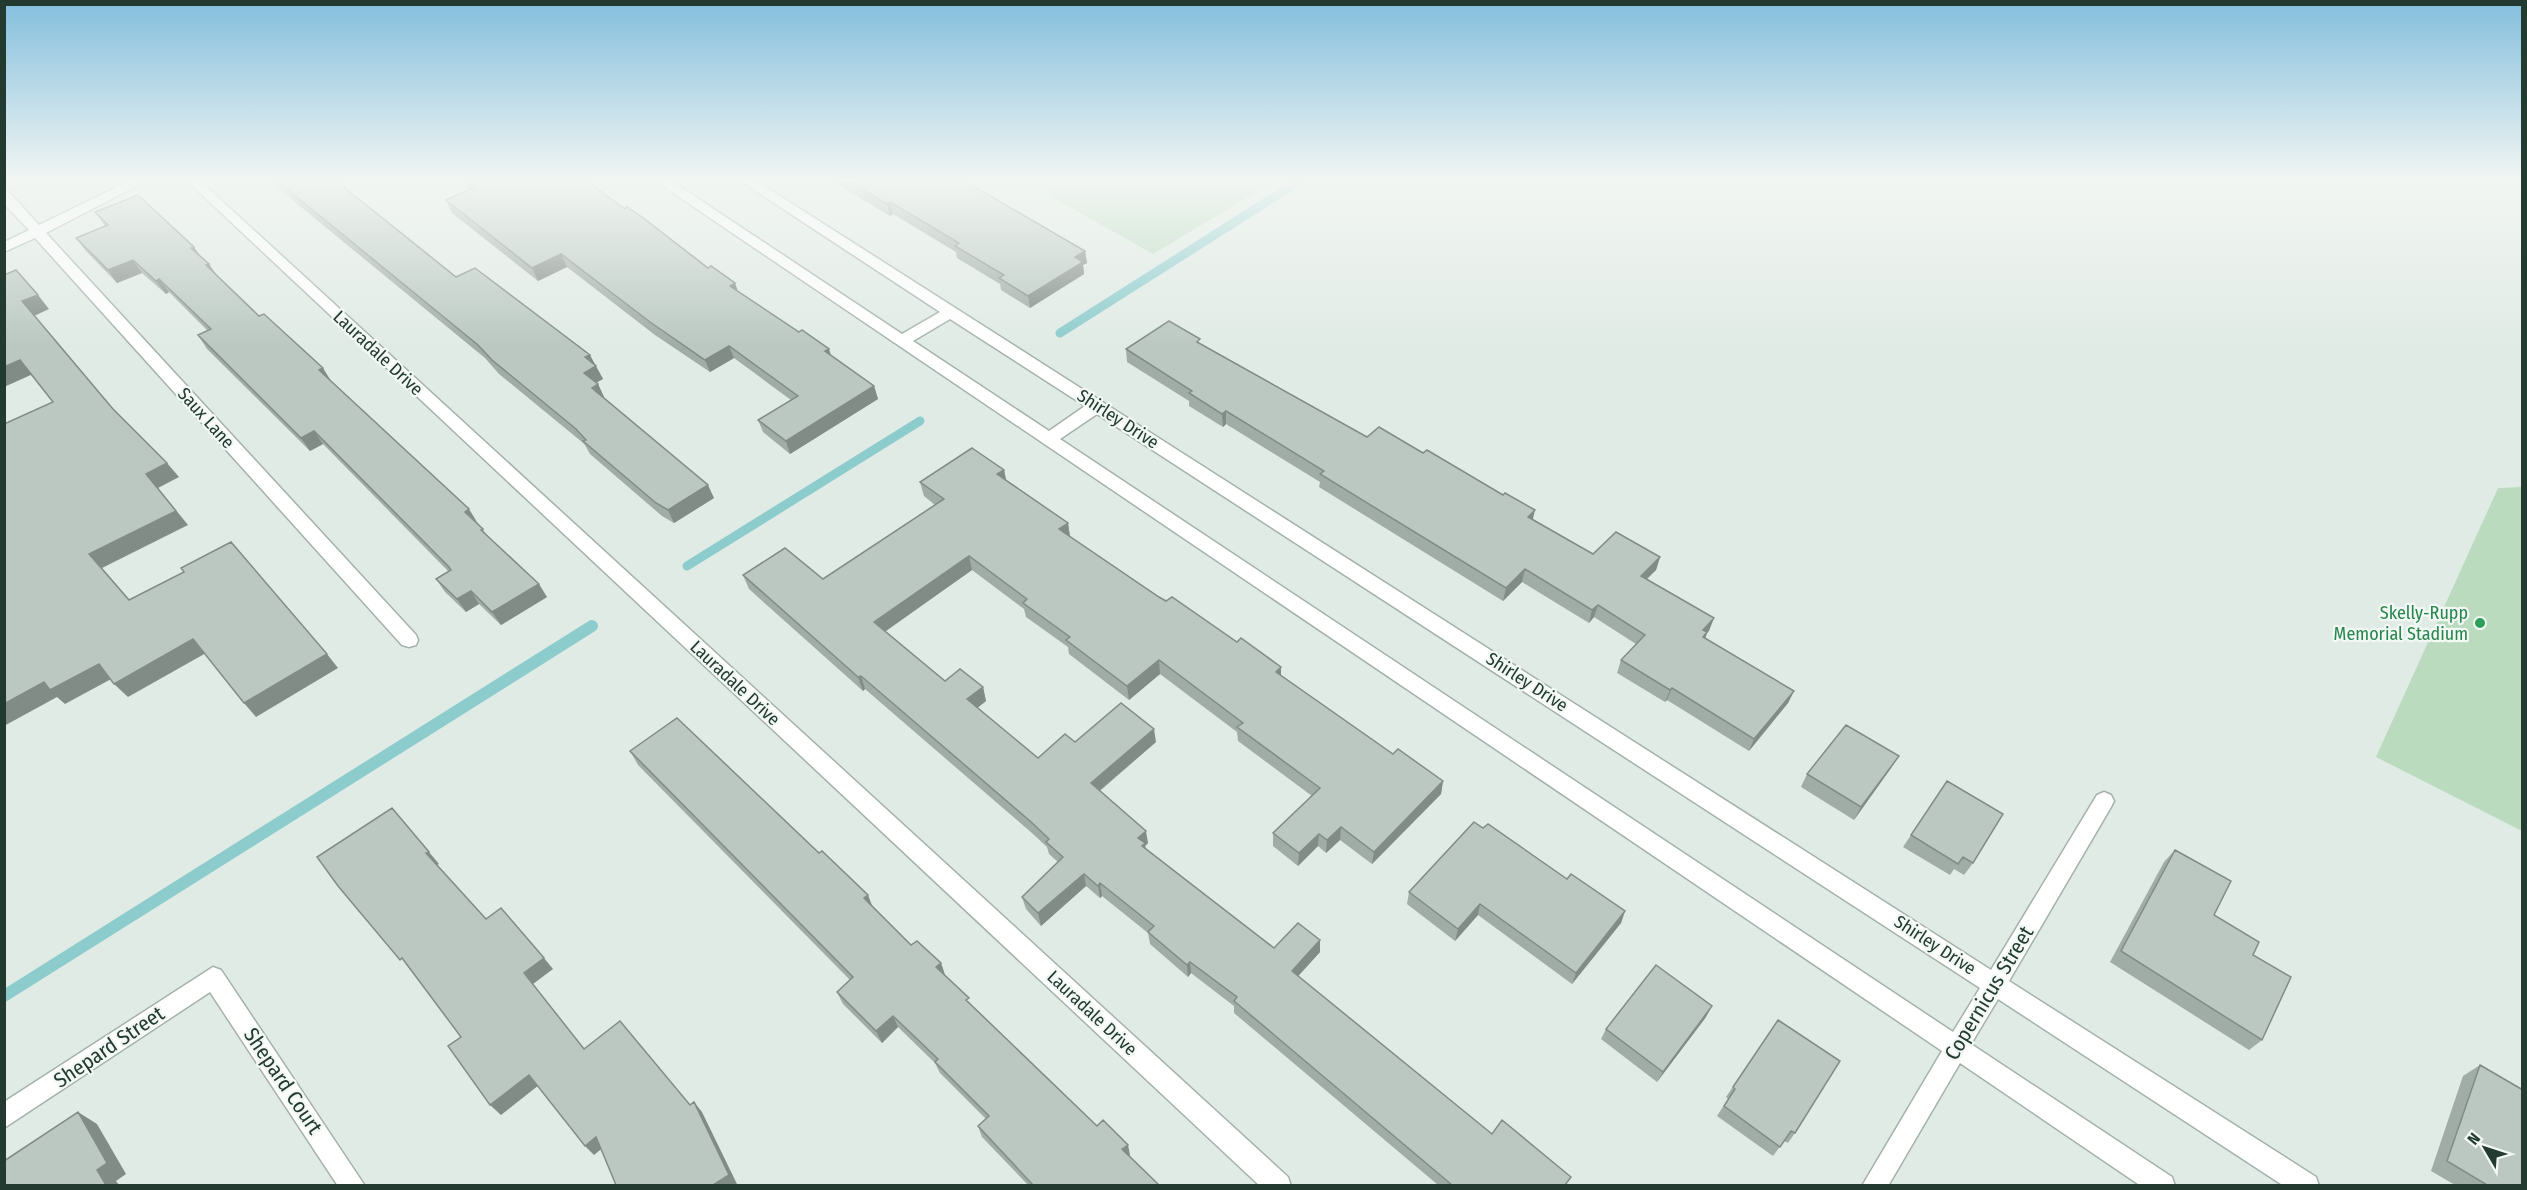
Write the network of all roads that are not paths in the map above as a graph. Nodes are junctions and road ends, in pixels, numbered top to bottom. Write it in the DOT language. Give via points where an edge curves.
graph roads {
  1 [pos="29,236"];
  2 [pos="39,236"];
  3 [pos="252,236"];
  4 [pos="744,236"];
  5 [pos="832,236"];
  6 [pos="4,248"];
  7 [pos="951,312"];
  8 [pos="902,341"];
  9 [pos="1097,406"];
  10 [pos="1049,439"];
  11 [pos="409,640"];
  12 [pos="2104,801"];
  13 [pos="213,977"];
  14 [pos="1995,983"];
  15 [pos="1958,1046"];
  16 [pos="4,1116"];
  17 [pos="352,1185"];
  18 [pos="1279,1185"];
  19 [pos="1874,1185"];
  20 [pos="2163,1185"];
  21 [pos="2307,1185"];
  1 -- 6 [label="street"];
  2 -- 11 [label="street, Saux Lane"];
  3 -- 18 [label="street, Lauradale Drive"];
  4 -- 8 [label="street"];
  5 -- 7 [label="street, Shirley Drive"];
  7 -- 8 [label="street"];
  7 -- 9 [label="street, Shirley Drive"];
  8 -- 10 [label="street"];
  9 -- 10 [label="street"];
  9 -- 14 [label="street, Shirley Drive"];
  10 -- 15 [label="street"];
  12 -- 14 [label="street, Copernicus Street"];
  13 -- 16 [label="street, Shepard Street"];
  13 -- 17 [label="street, Shepard Court"];
  14 -- 15 [label="street, Copernicus Street"];
  14 -- 21 [label="street, Shirley Drive"];
  15 -- 19 [label="street, Copernicus Street"];
  15 -- 20 [label="street"];
}
